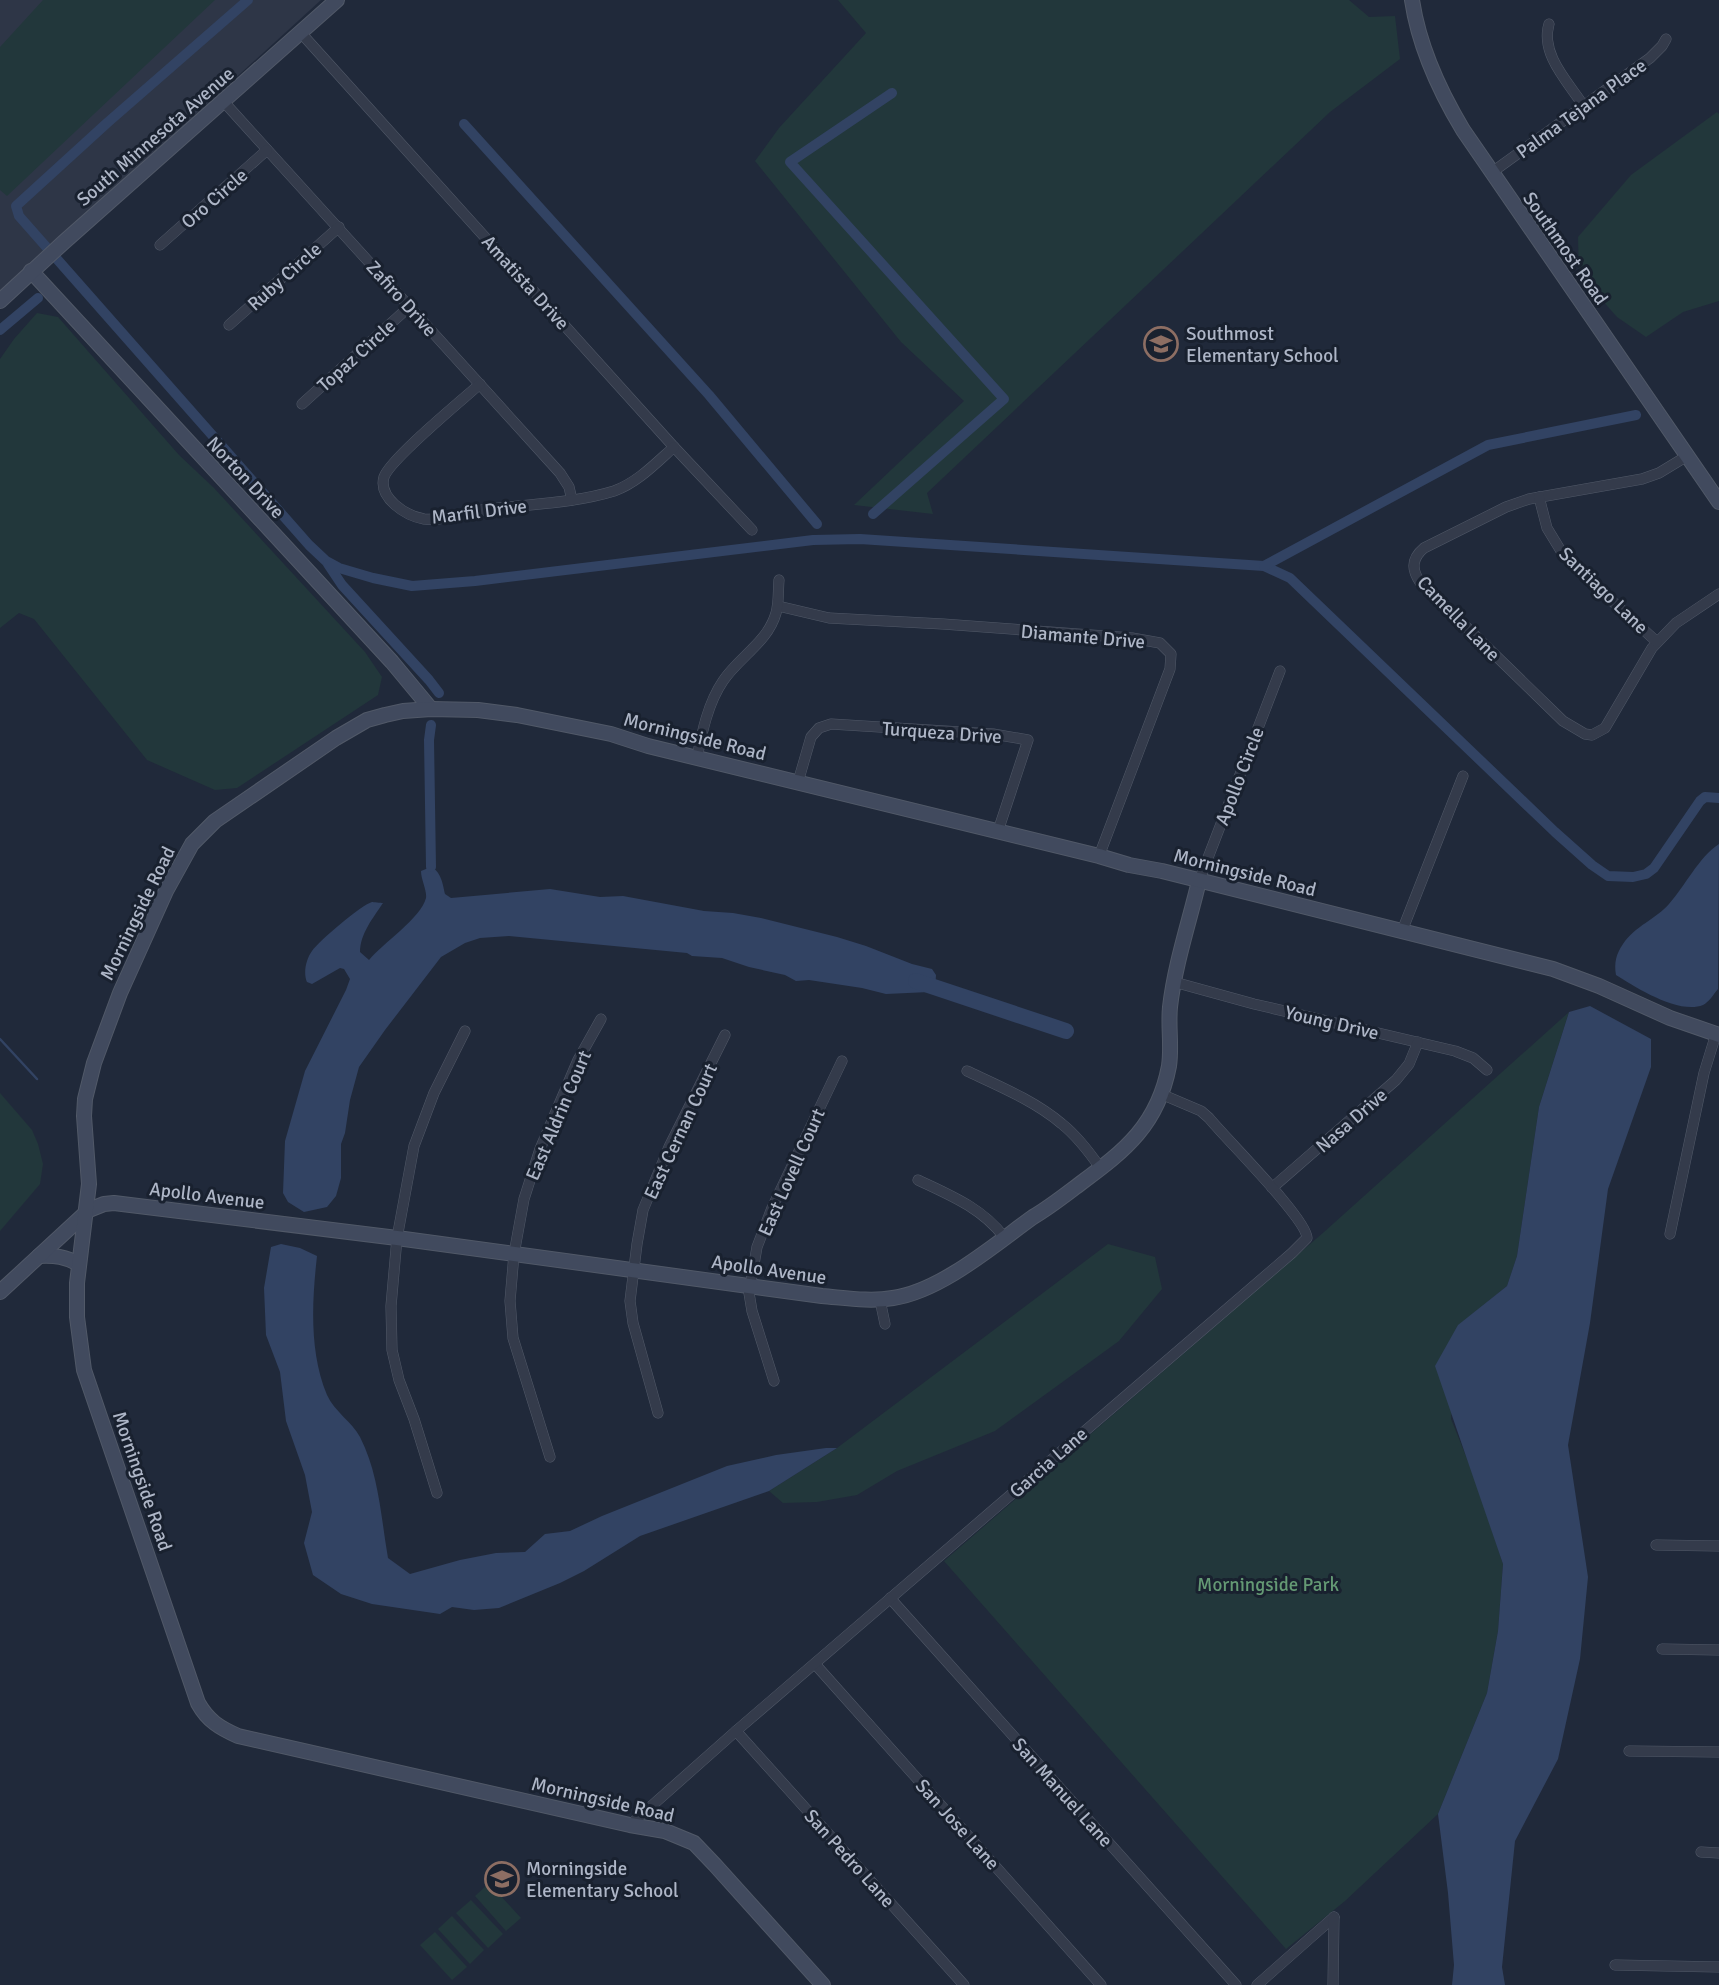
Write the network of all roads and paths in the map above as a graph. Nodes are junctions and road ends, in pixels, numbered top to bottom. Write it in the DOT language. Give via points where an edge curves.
graph roads {
  1 [pos="337,0"];
  2 [pos="1412,0"];
  3 [pos="1549,24"];
  4 [pos="301,33"];
  5 [pos="1666,39"];
  6 [pos="224,102"];
  7 [pos="1583,105"];
  8 [pos="267,150"];
  9 [pos="1491,173"];
  10 [pos="339,227"];
  11 [pos="160,245"];
  12 [pos="36,267"];
  13 [pos="0,301"];
  14 [pos="410,306"];
  15 [pos="229,325"];
  16 [pos="480,384"];
  17 [pos="302,404"];
  18 [pos="674,447"];
  19 [pos="1686,456"];
  20 [pos="1539,498"];
  21 [pos="572,499"];
  22 [pos="1719,502"];
  23 [pos="752,530"];
  24 [pos="779,580"];
  25 [pos="1719,594"];
  26 [pos="778,607"];
  27 [pos="1657,642"];
  28 [pos="1280,671"];
  29 [pos="431,709"];
  30 [pos="696,758"];
  31 [pos="1463,776"];
  32 [pos="798,782"];
  33 [pos="999,831"];
  34 [pos="1100,856"];
  35 [pos="1199,881"];
  36 [pos="1402,931"];
  37 [pos="1174,982"];
  38 [pos="601,1019"];
  39 [pos="465,1031"];
  40 [pos="1718,1034"];
  41 [pos="725,1035"];
  42 [pos="1418,1042"];
  43 [pos="842,1061"];
  44 [pos="1486,1070"];
  45 [pos="967,1071"];
  46 [pos="1161,1094"];
  47 [pos="1101,1169"];
  48 [pos="918,1180"];
  49 [pos="1272,1188"];
  50 [pos="86,1214"];
  51 [pos="1670,1234"];
  52 [pos="1004,1237"];
  53 [pos="397,1238"];
  54 [pos="514,1254"];
  55 [pos="39,1256"];
  56 [pos="79,1264"];
  57 [pos="634,1270"];
  58 [pos="749,1286"];
  59 [pos="0,1292"];
  60 [pos="880,1300"];
  61 [pos="885,1324"];
  62 [pos="774,1381"];
  63 [pos="658,1413"];
  64 [pos="550,1457"];
  65 [pos="437,1493"];
  66 [pos="1656,1545"];
  67 [pos="1719,1546"];
  68 [pos="890,1598"];
  69 [pos="1662,1649"];
  70 [pos="1719,1650"];
  71 [pos="815,1664"];
  72 [pos="736,1731"];
  73 [pos="1629,1751"];
  74 [pos="1719,1752"];
  75 [pos="630,1825"];
  76 [pos="1700,1852"];
  77 [pos="1719,1853"];
  78 [pos="1615,1965"];
  79 [pos="1719,1967"];
  80 [pos="823,1985"];
  81 [pos="964,1985"];
  82 [pos="1101,1985"];
  83 [pos="1236,1985"];
  84 [pos="1257,1985"];
  85 [pos="1333,1985"];
  1 -- 4 [label="street, South Minnesota Avenue"];
  2 -- 9 [label="street, Southmost Road" via="1441,91"];
  3 -- 7 [label="street" via="1546,37 1551,54"];
  4 -- 6 [label="street, South Minnesota Avenue"];
  4 -- 18 [label="street, Amatista Drive"];
  5 -- 7 [label="street, Palma Tejana Place" via="1650,58"];
  6 -- 8 [label="street, Zafiro Drive"];
  6 -- 12 [label="street, South Minnesota Avenue"];
  7 -- 9 [label="street, Palma Tejana Place"];
  8 -- 10 [label="street, Zafiro Drive"];
  8 -- 11 [label="street, Oro Circle"];
  9 -- 19 [label="street, Southmost Road"];
  10 -- 14 [label="street, Zafiro Drive"];
  10 -- 15 [label="street, Ruby Circle"];
  12 -- 13 [label="street, South Minnesota Avenue"];
  12 -- 29 [label="street, Norton Drive"];
  14 -- 16 [label="street, Zafiro Drive"];
  14 -- 17 [label="street, Topaz Circle"];
  16 -- 21 [label="street, Zafiro Drive" via="560,473"];
  16 -- 21 [label="street, Marfil Drive" via="385,473 383,482 390,499 406,513 427,519"];
  18 -- 21 [label="street, Marfil Drive" via="625,486"];
  18 -- 23 [label="street, Amatista Drive"];
  19 -- 20 [label="street, Camella Lane" via="1642,479"];
  19 -- 22 [label="street, Southmost Road"];
  20 -- 27 [label="street, Santiago Lane" via="1547,528 1561,551"];
  20 -- 27 [label="street, Camella Lane" via="1506,507 1424,548 1414,564 1420,582 1563,721 1585,734 1605,728"];
  24 -- 26 [label="street"];
  25 -- 27 [label="street, Camella Lane"];
  26 -- 30 [label="street" via="766,633 716,692"];
  26 -- 34 [label="street, Diamante Drive" via="829,618 1160,643 1171,654 1170,669"];
  28 -- 35 [label="street, Apollo Circle"];
  29 -- 30 [label="street, Morningside Road" via="517,715"];
  29 -- 50 [label="street, Morningside Road" via="367,720 215,821 192,844 120,993 94,1063 84,1116 89,1168"];
  30 -- 32 [label="street, Morningside Road"];
  31 -- 36 [label="street"];
  32 -- 33 [label="street, Morningside Road"];
  32 -- 33 [label="street, Turqueza Drive" via="811,737 825,725 1028,740"];
  33 -- 34 [label="street, Morningside Road"];
  34 -- 35 [label="street, Morningside Road"];
  35 -- 36 [label="street, Morningside Road"];
  35 -- 37 [label="street, Apollo Avenue"];
  36 -- 40 [label="street, Morningside Road" via="1553,969"];
  37 -- 42 [label="street, Young Drive"];
  37 -- 46 [label="street, Apollo Avenue" via="1169,1065"];
  38 -- 54 [label="street, East Aldrin Court" via="540,1149 524,1199"];
  39 -- 53 [label="street" via="414,1146"];
  40 -- 51 [label="street" via="1704,1073"];
  41 -- 57 [label="street, East Cernan Court" via="643,1210"];
  42 -- 44 [label="street, Young Drive" via="1473,1058"];
  42 -- 49 [label="street, Nasa Drive" via="1396,1080"];
  43 -- 58 [label="street, East Lovell Court" via="772,1208"];
  45 -- 47 [label="street" via="1063,1124"];
  46 -- 47 [label="street, Apollo Avenue" via="1134,1141"];
  46 -- 49 [label="street, Garcia Lane" via="1201,1111"];
  47 -- 52 [label="street, Apollo Avenue"];
  48 -- 52 [label="street" via="976,1210"];
  49 -- 68 [label="street, Garcia Lane" via="1306,1229 1307,1238"];
  50 -- 53 [label="street, Apollo Avenue" via="96,1206 114,1203"];
  50 -- 55 [label="street"];
  50 -- 56 [label="street, Morningside Road"];
  52 -- 60 [label="street, Apollo Avenue" via="945,1279 911,1294"];
  53 -- 54 [label="street, Apollo Avenue"];
  53 -- 65 [label="street" via="392,1350"];
  54 -- 57 [label="street, Apollo Avenue"];
  54 -- 64 [label="street, East Aldrin Court" via="513,1338"];
  55 -- 56 [label="street" via="55,1255"];
  55 -- 59 [label="street"];
  56 -- 75 [label="street, Morningside Road" via="77,1317 84,1370 198,1703 214,1725 239,1736"];
  57 -- 58 [label="street, Apollo Avenue"];
  57 -- 63 [label="street, East Cernan Court" via="633,1323"];
  58 -- 60 [label="street, Apollo Avenue"];
  58 -- 62 [label="street"];
  60 -- 61 [label="street"];
  66 -- 67 [label="street"];
  68 -- 71 [label="street, Garcia Lane"];
  68 -- 83 [label="street, San Manuel Lane"];
  69 -- 70 [label="street"];
  71 -- 72 [label="street, Garcia Lane"];
  71 -- 82 [label="street, San Jose Lane"];
  72 -- 75 [label="street, Garcia Lane"];
  72 -- 81 [label="street, San Pedro Lane"];
  73 -- 74 [label="street"];
  75 -- 80 [label="street, Morningside Road" via="665,1831 694,1843"];
  76 -- 77 [label="street"];
  78 -- 79 [label="street"];
  84 -- 85 [label="street" via="1334,1917"];
}
